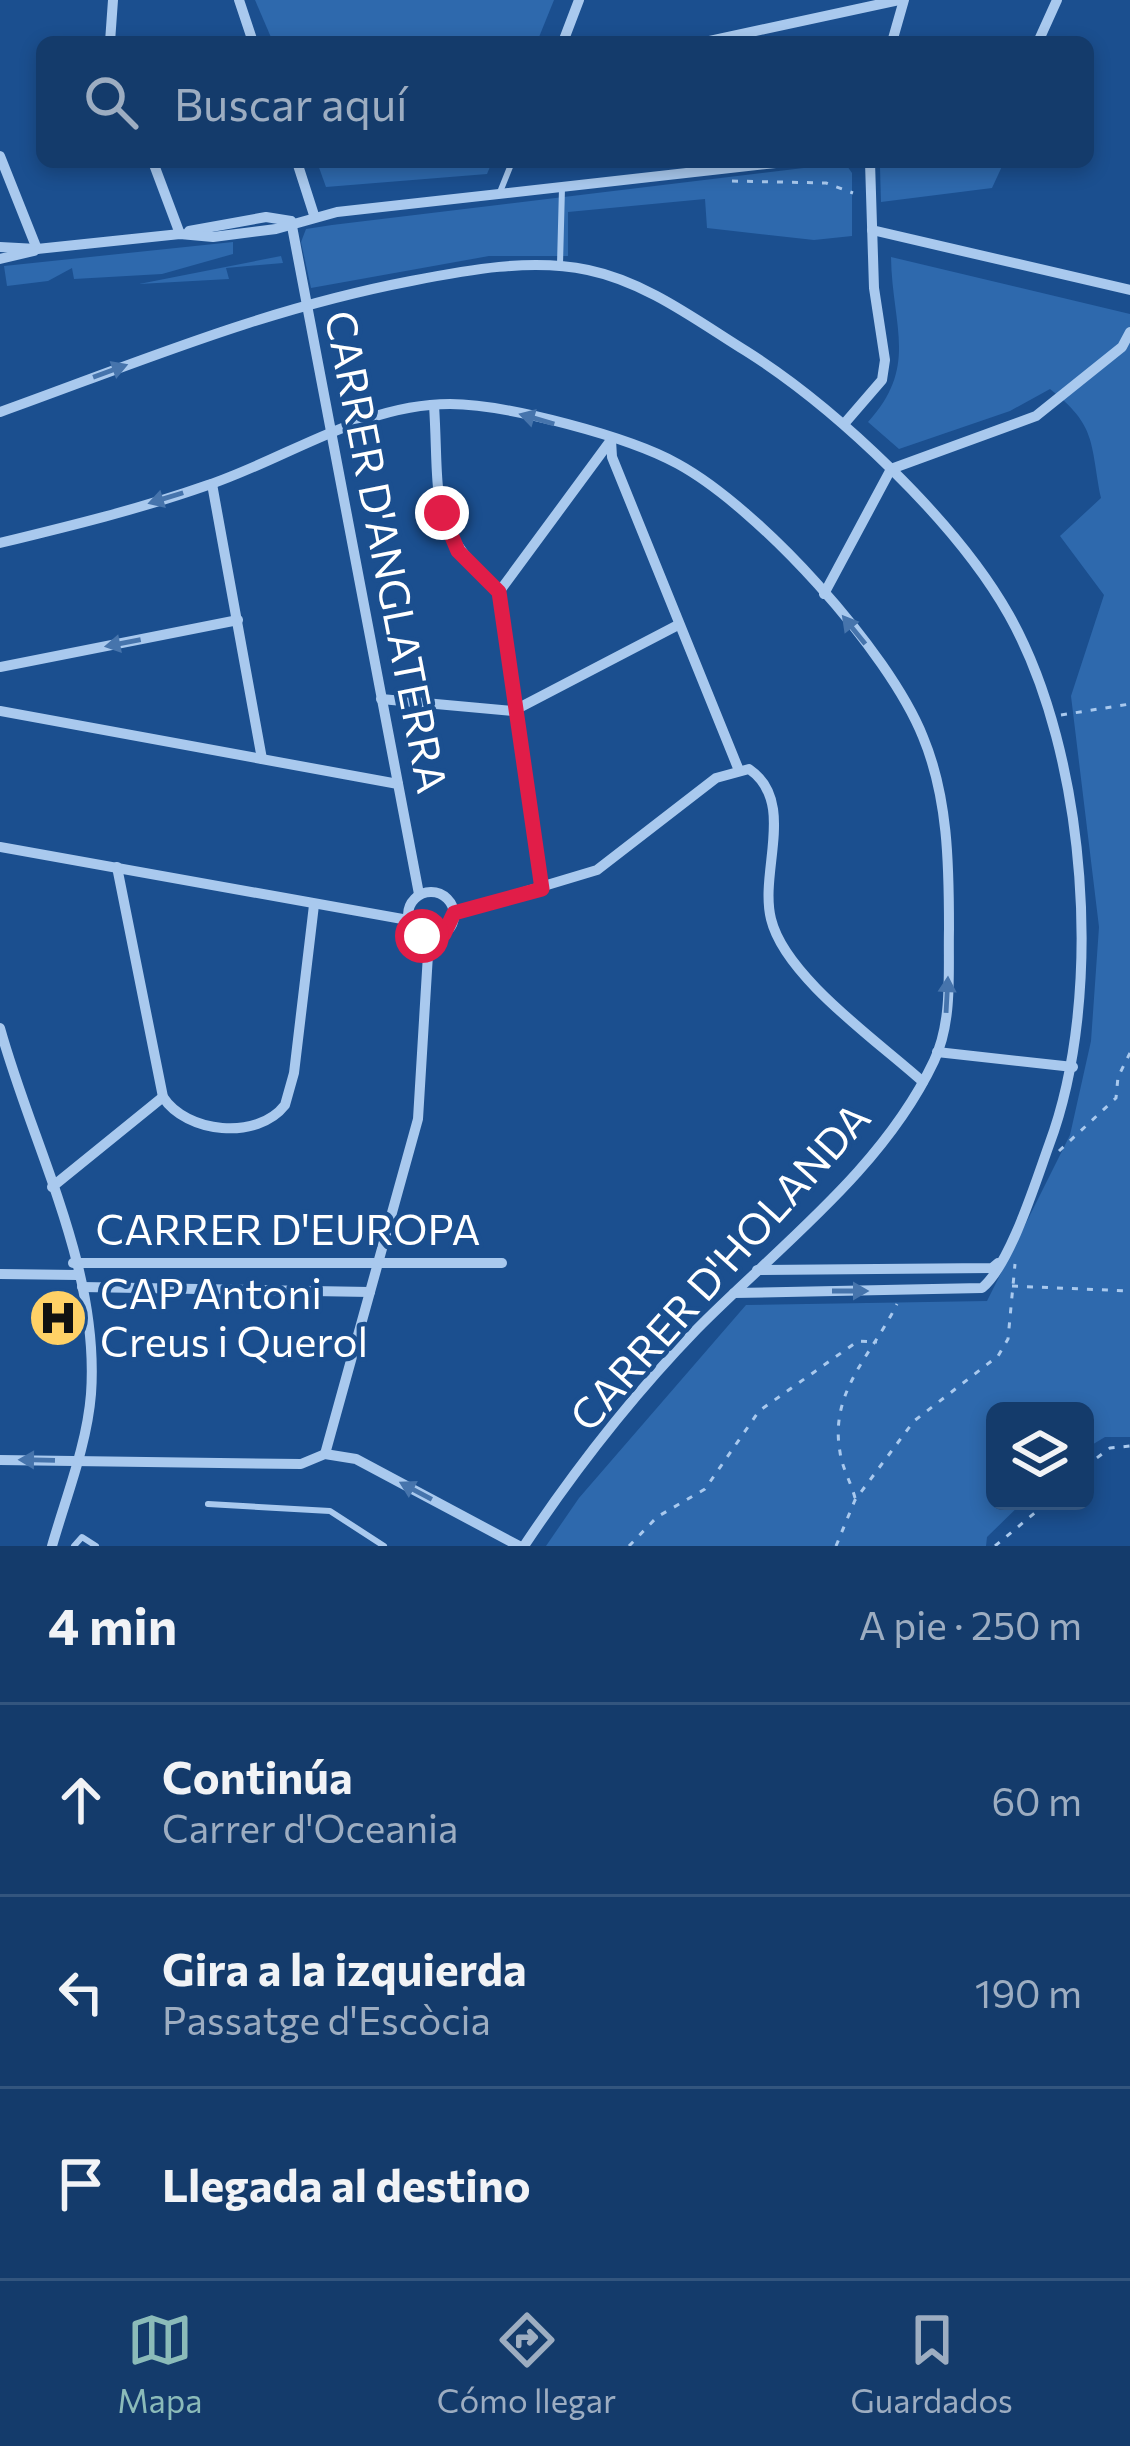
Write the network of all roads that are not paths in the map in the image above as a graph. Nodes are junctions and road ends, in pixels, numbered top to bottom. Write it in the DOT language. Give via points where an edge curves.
graph roads {
  1 [pos="113,0"];
  2 [pos="239,0"];
  3 [pos="579,0"];
  4 [pos="901,0"];
  5 [pos="1057,0"];
  6 [pos="110,36"];
  7 [pos="251,36"];
  8 [pos="565,36"];
  9 [pos="733,36"];
  10 [pos="893,36"];
  11 [pos="1041,36"];
  12 [pos="0,156"];
  13 [pos="155,168"];
  14 [pos="298,168"];
  15 [pos="510,168"];
  16 [pos="734,168"];
  17 [pos="870,168"];
  18 [pos="4,178"];
  19 [pos="562,188"];
  20 [pos="499,194"];
  21 [pos="314,215"];
  22 [pos="291,221"];
  23 [pos="872,230"];
  24 [pos="180,234"];
  25 [pos="0,247"];
  26 [pos="37,249"];
  27 [pos="0,259"];
  28 [pos="560,268"];
  29 [pos="1130,290"];
  30 [pos="303,303"];
  31 [pos="1130,332"];
  32 [pos="434,405"];
  33 [pos="0,412"];
  34 [pos="844,424"];
  35 [pos="333,431"];
  36 [pos="610,440"];
  37 [pos="891,469"];
  38 [pos="212,484"];
  39 [pos="0,543"];
  40 [pos="499,592"];
  41 [pos="824,594"];
  42 [pos="238,620"];
  43 [pos="679,625"];
  44 [pos="0,667"];
  45 [pos="381,699"];
  46 [pos="0,711"];
  47 [pos="513,711"];
  48 [pos="262,759"];
  49 [pos="739,768"];
  50 [pos="398,784"];
  51 [pos="0,848"];
  52 [pos="117,867"];
  53 [pos="542,889"];
  54 [pos="419,894"];
  55 [pos="314,905"];
  56 [pos="454,913"];
  57 [pos="408,920"];
  58 [pos="429,938"];
  59 [pos="0,1028"];
  60 [pos="938,1052"];
  61 [pos="1073,1066"];
  62 [pos="923,1082"];
  63 [pos="163,1097"];
  64 [pos="52,1187"];
  65 [pos="1000,1261"];
  66 [pos="502,1263"];
  67 [pos="378,1264"];
  68 [pos="757,1270"];
  69 [pos="0,1274"];
  70 [pos="78,1275"];
  71 [pos="370,1292"];
  72 [pos="734,1293"];
  73 [pos="325,1454"];
  74 [pos="0,1460"];
  75 [pos="77,1461"];
  76 [pos="208,1504"];
  77 [pos="52,1546"];
  78 [pos="74,1546"];
  79 [pos="96,1546"];
  80 [pos="384,1546"];
  81 [pos="522,1546"];
  1 -- 6 [label="street"];
  2 -- 7 [label="street"];
  3 -- 8 [label="street"];
  4 -- 9 [label="street"];
  4 -- 10 [label="street"];
  5 -- 11 [label="street"];
  12 -- 18 [label="street"];
  13 -- 24 [label="street"];
  14 -- 21 [label="street"];
  15 -- 20 [label="lane"];
  16 -- 19 [label="street"];
  17 -- 23 [label="street"];
  18 -- 26 [label="street"];
  19 -- 20 [label="street"];
  19 -- 28 [label="lane"];
  20 -- 21 [label="street"];
  21 -- 22 [label="street"];
  22 -- 24 [label="street" via="266,217"];
  22 -- 30 [label="street, CARRER D'ANGLATERRA"];
  23 -- 29 [label="street"];
  23 -- 34 [label="street" via="885,360 882,380"];
  24 -- 26 [label="street"];
  25 -- 26 [label="street"];
  26 -- 27 [label="street"];
  28 -- 30 [label="street" via="448,274"];
  28 -- 34 [label="street" via="610,276 672,305 795,382"];
  33 -- 30 [label="street, one-way"];
  30 -- 35 [label="street, CARRER D'ANGLATERRA"];
  31 -- 37 [label="street" via="1036,416"];
  32 -- 35 [label="street, CARRER D'HOLANDA"];
  36 -- 32 [label="street, CARRER D'HOLANDA, one-way" via="508,410"];
  32 -- 40 [label="street" via="445,529"];
  34 -- 37 [label="street"];
  35 -- 38 [label="street, CARRER D'HOLANDA"];
  35 -- 45 [label="street, CARRER D'ANGLATERRA"];
  36 -- 40 [label="street"];
  36 -- 41 [label="street, CARRER D'HOLANDA" via="676,463 710,485"];
  36 -- 43 [label="street"];
  37 -- 41 [label="street"];
  37 -- 61 [label="street" via="1002,603 1048,718 1081,901"];
  38 -- 39 [label="street, CARRER D'HOLANDA, one-way"];
  38 -- 42 [label="street"];
  40 -- 47 [label="street"];
  60 -- 41 [label="street, CARRER D'HOLANDA, one-way" via="947,1005 949,869 932,765 885,670"];
  42 -- 44 [label="street, one-way"];
  42 -- 48 [label="street"];
  43 -- 47 [label="street"];
  43 -- 49 [label="street"];
  45 -- 47 [label="street"];
  45 -- 50 [label="street, CARRER D'ANGLATERRA"];
  46 -- 48 [label="street"];
  47 -- 53 [label="street"];
  48 -- 50 [label="street"];
  49 -- 53 [label="street" via="597,870"];
  49 -- 62 [label="street" via="758,775 771,796 766,883 781,942 812,982"];
  50 -- 54 [label="street, CARRER D'ANGLATERRA"];
  51 -- 52 [label="street"];
  52 -- 55 [label="street"];
  52 -- 63 [label="street"];
  53 -- 56 [label="street"];
  54 -- 56 [label="street" via="446,897"];
  54 -- 57 [label="street"];
  55 -- 57 [label="street"];
  55 -- 63 [label="street" via="285,1106 257,1124 209,1126 179,1117"];
  56 -- 58 [label="street" via="444,934"];
  57 -- 58 [label="street"];
  58 -- 67 [label="street" via="423,1095"];
  59 -- 64 [label="street"];
  60 -- 61 [label="street"];
  60 -- 62 [label="street, CARRER D'HOLANDA"];
  61 -- 65 [label="street"];
  62 -- 68 [label="street, CARRER D'HOLANDA" via="861,1167"];
  63 -- 64 [label="street"];
  64 -- 70 [label="street"];
  65 -- 68 [label="street" via="992,1268"];
  72 -- 65 [label="street, one-way" via="982,1288"];
  66 -- 67 [label="street, CARRER D'EUROPA"];
  67 -- 70 [label="street, CARRER D'EUROPA"];
  67 -- 71 [label="street"];
  68 -- 72 [label="street, CARRER D'HOLANDA"];
  69 -- 70 [label="street, CARRER D'EUROPA"];
  70 -- 71 [label="street, CARRER D'EUROPA"];
  70 -- 75 [label="street" via="92,1372"];
  71 -- 73 [label="street"];
  72 -- 81 [label="street, CARRER D'HOLANDA" via="650,1380"];
  73 -- 75 [label="street" via="301,1464"];
  81 -- 73 [label="street, one-way" via="356,1459"];
  75 -- 74 [label="street, one-way"];
  75 -- 77 [label="street"];
  76 -- 80 [label="lane" via="330,1511"];
  78 -- 79 [label="lane" via="82,1537"];
}
